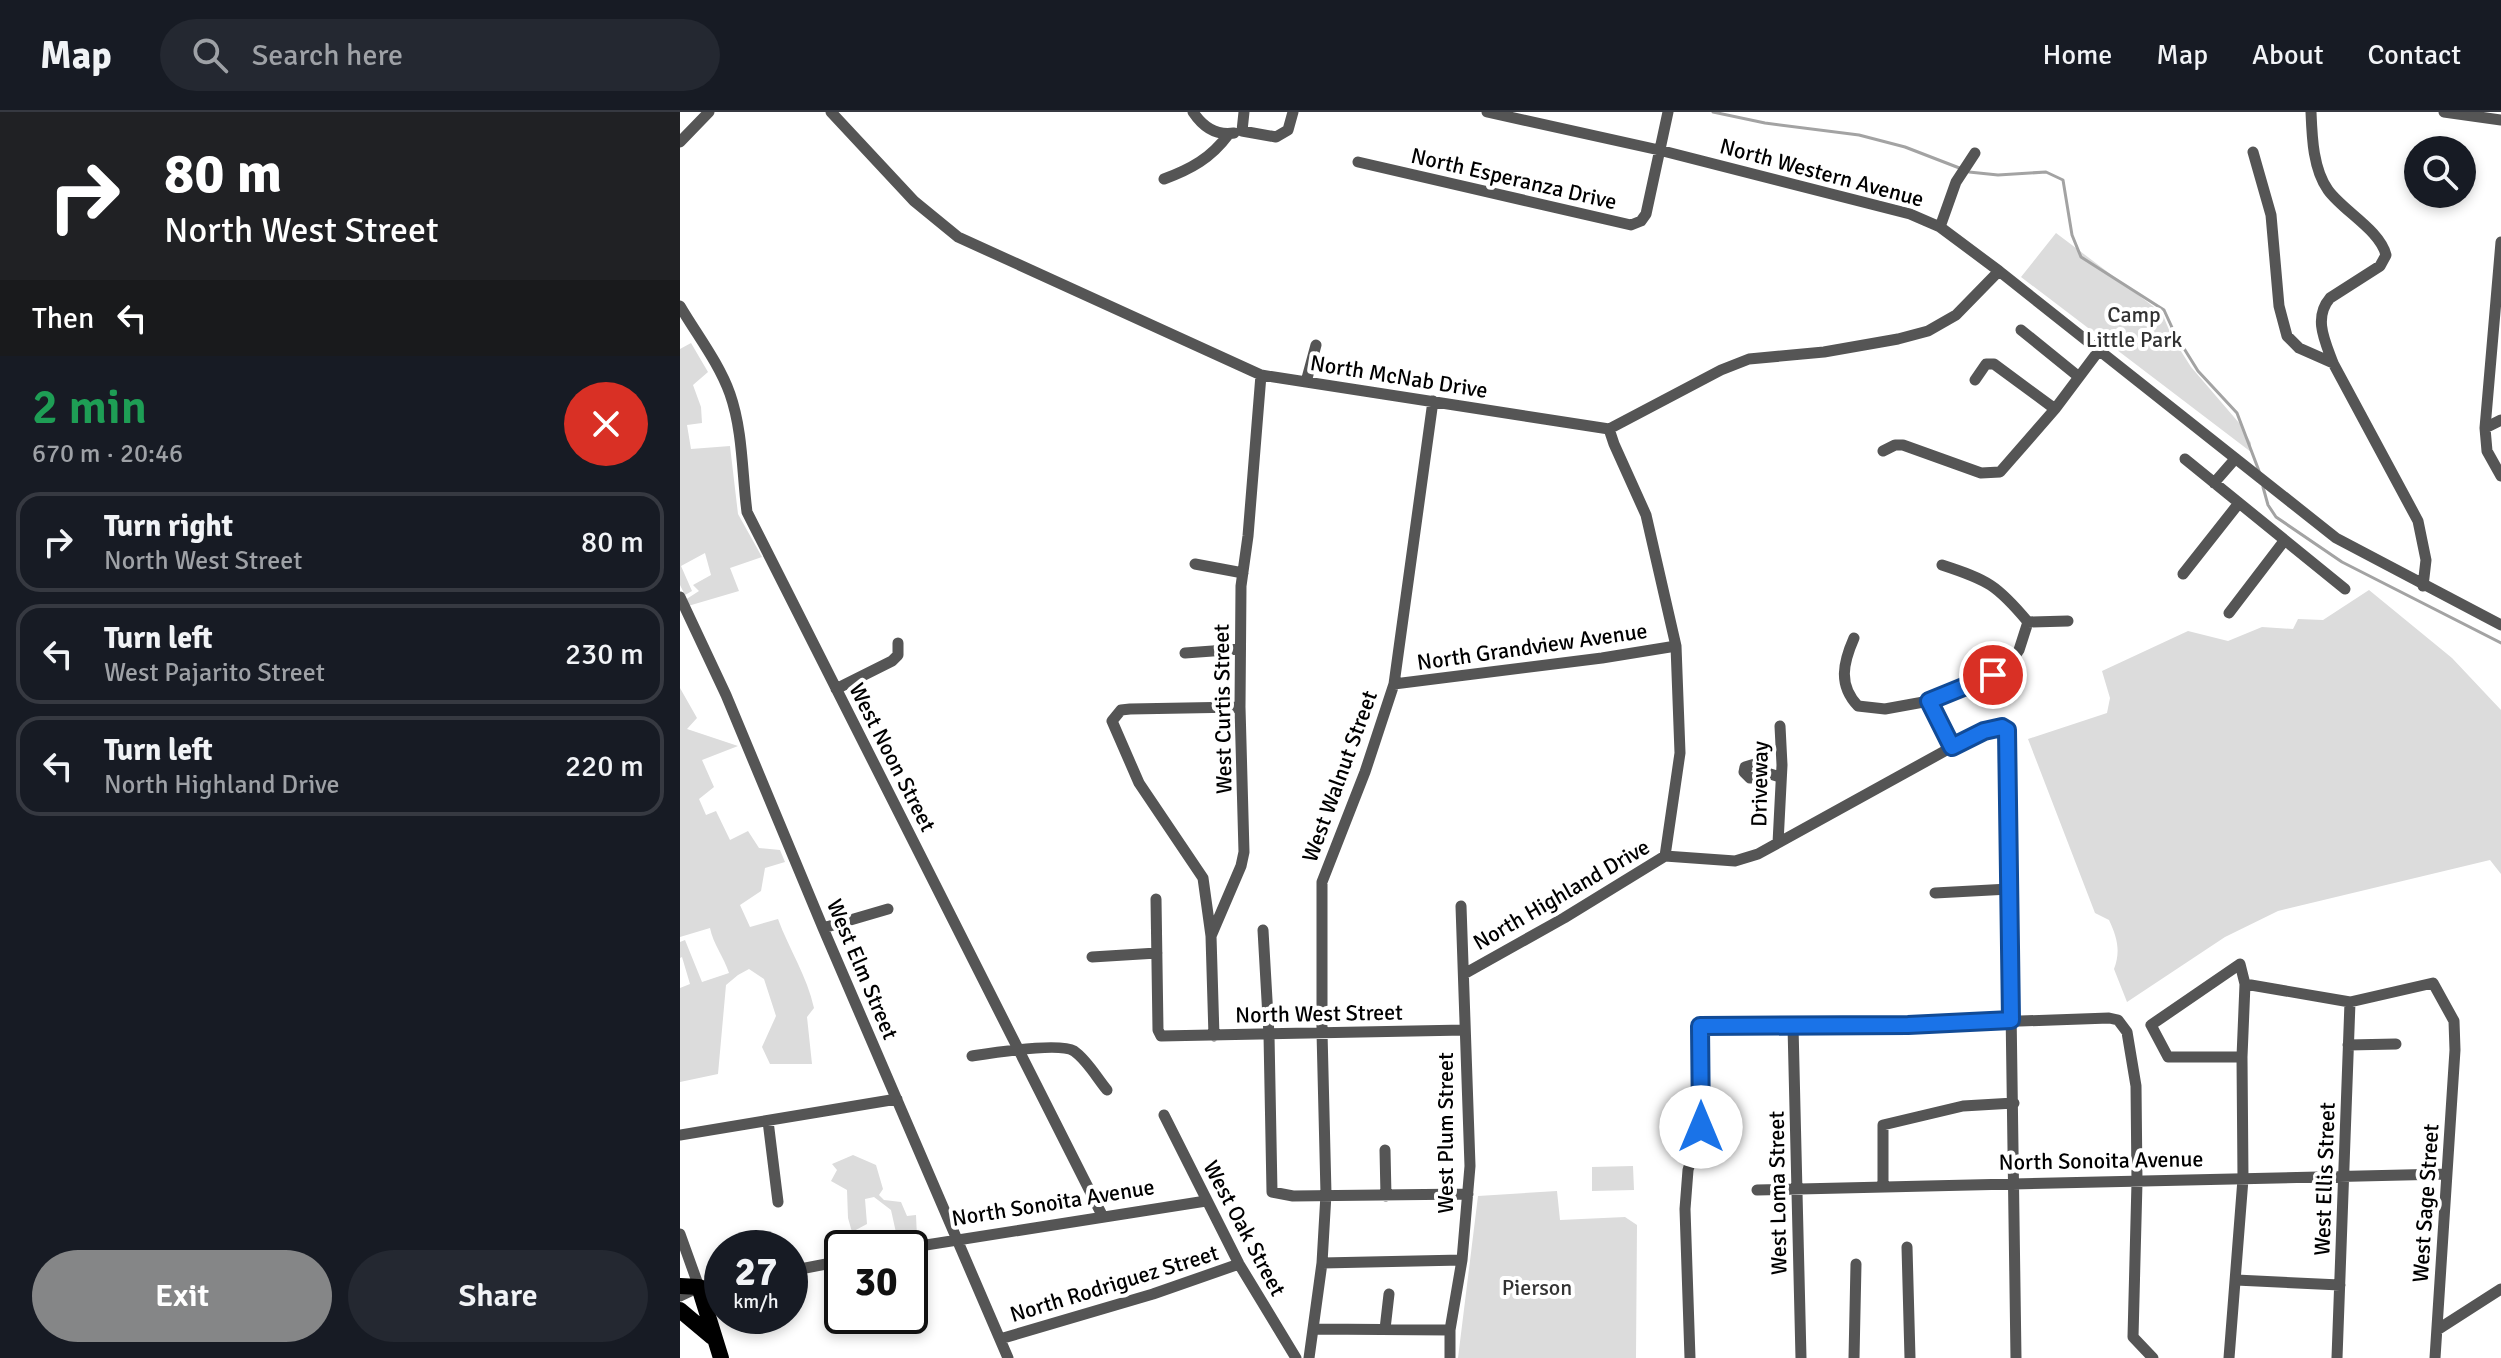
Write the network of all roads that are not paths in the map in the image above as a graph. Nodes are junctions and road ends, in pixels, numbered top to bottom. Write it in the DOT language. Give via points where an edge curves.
graph roads {
  1 [pos="709,112"];
  2 [pos="831,112"];
  3 [pos="1193,112"];
  4 [pos="1244,112"];
  5 [pos="1293,112"];
  6 [pos="1487,112"];
  7 [pos="1668,112"];
  8 [pos="2311,112"];
  9 [pos="2444,112"];
  10 [pos="2501,120"];
  11 [pos="1242,131"];
  12 [pos="1228,135"];
  13 [pos="680,142"];
  14 [pos="1659,150"];
  15 [pos="2253,152"];
  16 [pos="1975,153"];
  17 [pos="1358,162"];
  18 [pos="1164,179"];
  19 [pos="1940,227"];
  20 [pos="2501,242"];
  21 [pos="1999,271"];
  22 [pos="680,306"];
  23 [pos="2021,330"];
  24 [pos="1316,345"];
  25 [pos="2100,349"];
  26 [pos="2333,363"];
  27 [pos="1261,375"];
  28 [pos="2079,377"];
  29 [pos="1975,380"];
  30 [pos="1306,382"];
  31 [pos="1433,401"];
  32 [pos="2055,409"];
  33 [pos="2501,420"];
  34 [pos="2485,428"];
  35 [pos="1609,429"];
  36 [pos="1883,451"];
  37 [pos="2185,459"];
  38 [pos="2235,459"];
  39 [pos="2501,476"];
  40 [pos="2214,483"];
  41 [pos="2239,503"];
  42 [pos="2284,541"];
  43 [pos="1195,564"];
  44 [pos="1942,565"];
  45 [pos="1243,573"];
  46 [pos="2183,574"];
  47 [pos="2423,586"];
  48 [pos="2345,589"];
  49 [pos="680,597"];
  50 [pos="2229,613"];
  51 [pos="2068,621"];
  52 [pos="2028,622"];
  53 [pos="2501,625"];
  54 [pos="1854,638"];
  55 [pos="898,643"];
  56 [pos="1676,646"];
  57 [pos="1240,649"];
  58 [pos="1185,653"];
  59 [pos="1394,684"];
  60 [pos="836,689"];
  61 [pos="1929,701"];
  62 [pos="1240,707"];
  63 [pos="1780,726"];
  64 [pos="1952,747"];
  65 [pos="1767,773"];
  66 [pos="1780,777"];
  67 [pos="1778,843"];
  68 [pos="1665,856"];
  69 [pos="2009,889"];
  70 [pos="1935,893"];
  71 [pos="1156,899"];
  72 [pos="1461,906"];
  73 [pos="888,909"];
  74 [pos="823,928"];
  75 [pos="1263,930"];
  76 [pos="1211,936"];
  77 [pos="1157,953"];
  78 [pos="1092,957"];
  79 [pos="1464,974"];
  80 [pos="2245,984"];
  81 [pos="2350,1002"];
  82 [pos="2011,1020"];
  83 [pos="1793,1026"];
  84 [pos="1465,1030"];
  85 [pos="1322,1032"];
  86 [pos="1269,1035"];
  87 [pos="1214,1036"];
  88 [pos="2396,1044"];
  89 [pos="2348,1045"];
  90 [pos="1017,1049"];
  91 [pos="972,1056"];
  92 [pos="2242,1057"];
  93 [pos="1107,1090"];
  94 [pos="897,1099"];
  95 [pos="2014,1103"];
  96 [pos="1164,1115"];
  97 [pos="768,1121"];
  98 [pos="680,1135"];
  99 [pos="1385,1150"];
  100 [pos="2446,1174"];
  101 [pos="2344,1177"];
  102 [pos="2243,1179"];
  103 [pos="2137,1182"];
  104 [pos="2015,1184"];
  105 [pos="1883,1187"];
  106 [pos="1796,1189"];
  107 [pos="1757,1190"];
  108 [pos="1326,1194"];
  109 [pos="1468,1194"];
  110 [pos="1386,1196"];
  111 [pos="1206,1201"];
  112 [pos="778,1202"];
  113 [pos="1103,1217"];
  114 [pos="680,1234"];
  115 [pos="957,1239"];
  116 [pos="928,1244"];
  117 [pos="1907,1247"];
  118 [pos="1462,1260"];
  119 [pos="1322,1263"];
  120 [pos="1239,1264"];
  121 [pos="1856,1264"];
  122 [pos="2236,1280"];
  123 [pos="2340,1285"];
  124 [pos="680,1286"];
  125 [pos="704,1286"];
  126 [pos="699,1287"];
  127 [pos="2501,1289"];
  128 [pos="1389,1294"];
  129 [pos="680,1296"];
  130 [pos="680,1310"];
  131 [pos="1313,1329"];
  132 [pos="1385,1329"];
  133 [pos="1450,1330"];
  134 [pos="2437,1330"];
  135 [pos="1000,1339"];
  136 [pos="715,1340"];
  137 [pos="721,1358"];
  138 [pos="1008,1358"];
  139 [pos="1296,1358"];
  140 [pos="1309,1358"];
  141 [pos="1450,1358"];
  142 [pos="1690,1358"];
  143 [pos="1801,1358"];
  144 [pos="1854,1358"];
  145 [pos="1910,1358"];
  146 [pos="2016,1358"];
  147 [pos="2153,1358"];
  148 [pos="2229,1358"];
  149 [pos="2337,1358"];
  150 [pos="2435,1358"];
  1 -- 13 [label="street"];
  2 -- 27 [label="street, North McNab Drive" via="914,201 958,237"];
  3 -- 12 [label="street" via="1209,129"];
  4 -- 11 [label="street"];
  5 -- 11 [label="street" via="1283,135"];
  6 -- 14 [label="street, North Western Avenue"];
  7 -- 14 [label="street"];
  8 -- 26 [label="street" via="2323,182 2385,250 2385,261 2330,298 2322,312 2320,326"];
  9 -- 10 [label="street"];
  11 -- 12 [label="street"];
  12 -- 18 [label="street" via="1205,159"];
  14 -- 17 [label="street, North Esperanza Drive" via="1649,204 1641,221 1626,225"];
  14 -- 19 [label="street, North Western Avenue" via="1910,214"];
  15 -- 26 [label="street" via="2271,215 2287,336 2299,348"];
  16 -- 19 [label="street" via="1956,182"];
  19 -- 21 [label="street, North Western Avenue"];
  20 -- 34 [label="street"];
  21 -- 25 [label="street, North Western Avenue"];
  21 -- 35 [label="street" via="1956,315 1928,331 1824,352 1749,359"];
  22 -- 60 [label="street, West Noon Street" via="731,396 747,512"];
  23 -- 28 [label="street"];
  24 -- 30 [label="street"];
  25 -- 28 [label="street"];
  25 -- 38 [label="street, North Western Avenue"];
  26 -- 47 [label="street" via="2418,521 2426,560"];
  27 -- 30 [label="street, North McNab Drive"];
  27 -- 45 [label="street, West Curtis Street"];
  28 -- 32 [label="street"];
  29 -- 32 [label="street" via="1987,363 1994,364"];
  30 -- 31 [label="street, North McNab Drive"];
  31 -- 35 [label="street, North McNab Drive"];
  31 -- 59 [label="street, West Walnut Street"];
  32 -- 36 [label="street" via="2008,466 1992,474 1903,445"];
  33 -- 34 [label="street"];
  34 -- 39 [label="street" via="2487,451"];
  35 -- 56 [label="street" via="1646,515"];
  37 -- 40 [label="street"];
  38 -- 40 [label="street"];
  38 -- 47 [label="street, North Western Avenue" via="2336,538"];
  40 -- 41 [label="street"];
  41 -- 42 [label="street"];
  41 -- 46 [label="street"];
  42 -- 48 [label="street"];
  42 -- 50 [label="street"];
  43 -- 45 [label="street"];
  44 -- 52 [label="street" via="1992,584"];
  45 -- 57 [label="street, West Curtis Street"];
  47 -- 53 [label="street, North Western Avenue"];
  49 -- 74 [label="street, West Elm Street"];
  51 -- 52 [label="street"];
  52 -- 61 [label="street" via="2019,650 2006,667"];
  54 -- 61 [label="street" via="1843,675 1844,688 1858,706 1885,709"];
  55 -- 60 [label="street" via="892,661"];
  56 -- 59 [label="street, North Grandview Avenue"];
  56 -- 68 [label="street" via="1680,753"];
  57 -- 58 [label="street"];
  57 -- 62 [label="street, West Curtis Street"];
  59 -- 85 [label="street, West Walnut Street" via="1324,873"];
  60 -- 90 [label="street, West Noon Street"];
  61 -- 64 [label="street"];
  62 -- 76 [label="street, West Curtis Street" via="1244,852"];
  62 -- 76 [label="street" via="1130,709 1121,710 1112,721 1139,783 1203,878"];
  63 -- 66 [label="street, Driveway"];
  64 -- 67 [label="street, North Highland Drive"];
  64 -- 69 [label="street, North Highland Drive" via="1984,731 2007,730"];
  65 -- 66 [label="street"];
  66 -- 67 [label="street, Driveway"];
  67 -- 68 [label="street, North Highland Drive" via="1735,861"];
  68 -- 79 [label="street, North Highland Drive"];
  69 -- 70 [label="street"];
  69 -- 82 [label="street"];
  71 -- 77 [label="street"];
  72 -- 79 [label="street, West Plum Street"];
  73 -- 74 [label="street"];
  74 -- 94 [label="street, West Elm Street"];
  75 -- 86 [label="street"];
  76 -- 87 [label="street, West Curtis Street"];
  77 -- 78 [label="street"];
  77 -- 87 [label="street, North West Street" via="1161,1036"];
  79 -- 84 [label="street, West Plum Street"];
  80 -- 81 [label="street"];
  80 -- 92 [label="street"];
  80 -- 92 [label="street" via="2240,964 2151,1025 2168,1057"];
  81 -- 89 [label="street, West Ellis Street"];
  81 -- 100 [label="street, West Sage Street" via="2433,983 2454,1021"];
  82 -- 83 [label="street"];
  82 -- 95 [label="street"];
  82 -- 103 [label="street" via="2109,1018 2124,1026 2136,1086"];
  83 -- 106 [label="street, West Loma Street"];
  83 -- 142 [label="street" via="1700,1026 1701,1127 1688,1170 1685,1209"];
  84 -- 85 [label="street, North West Street"];
  84 -- 109 [label="street, West Plum Street"];
  85 -- 86 [label="street, North West Street"];
  85 -- 108 [label="street, West Walnut Street"];
  86 -- 87 [label="street, North West Street"];
  86 -- 108 [label="street" via="1270,1190"];
  88 -- 89 [label="street"];
  89 -- 101 [label="street, West Ellis Street"];
  90 -- 91 [label="street"];
  90 -- 93 [label="street" via="1069,1049"];
  90 -- 113 [label="street, West Noon Street"];
  92 -- 102 [label="street"];
  94 -- 97 [label="street"];
  94 -- 115 [label="street, West Elm Street"];
  95 -- 104 [label="street"];
  95 -- 105 [label="street" via="1963,1106 1883,1125"];
  96 -- 111 [label="street, West Oak Street"];
  97 -- 98 [label="street"];
  97 -- 112 [label="street"];
  99 -- 110 [label="street"];
  100 -- 101 [label="street, North Sonoita Avenue"];
  100 -- 134 [label="street, West Sage Street"];
  101 -- 102 [label="street, North Sonoita Avenue"];
  101 -- 123 [label="street, West Ellis Street"];
  102 -- 103 [label="street, North Sonoita Avenue"];
  102 -- 122 [label="street"];
  103 -- 104 [label="street, North Sonoita Avenue"];
  103 -- 147 [label="street" via="2133,1337"];
  104 -- 105 [label="street, North Sonoita Avenue"];
  104 -- 146 [label="street"];
  105 -- 106 [label="street, North Sonoita Avenue"];
  106 -- 107 [label="street, North Sonoita Avenue"];
  106 -- 143 [label="street, West Loma Street"];
  108 -- 110 [label="street"];
  108 -- 119 [label="street, West Walnut Street"];
  109 -- 110 [label="street"];
  109 -- 118 [label="street, West Plum Street"];
  111 -- 113 [label="street, North Sonoita Avenue"];
  111 -- 120 [label="street, West Oak Street"];
  113 -- 115 [label="street, North Sonoita Avenue"];
  114 -- 126 [label="street"];
  115 -- 116 [label="street, North Sonoita Avenue"];
  115 -- 135 [label="street, West Elm Street"];
  117 -- 145 [label="street"];
  118 -- 119 [label="street"];
  118 -- 133 [label="street, West Plum Street"];
  119 -- 131 [label="street, West Walnut Street"];
  120 -- 135 [label="street, North Rodriguez Street"];
  120 -- 139 [label="street, West Oak Street"];
  121 -- 144 [label="street"];
  122 -- 123 [label="street"];
  122 -- 148 [label="street"];
  123 -- 149 [label="street, West Ellis Street"];
  124 -- 126 [label="highway"];
  125 -- 126 [label="street"];
  126 -- 129 [label="street"];
  126 -- 136 [label="highway"];
  127 -- 134 [label="street"];
  128 -- 132 [label="street"];
  130 -- 136 [label="highway"];
  131 -- 132 [label="street"];
  131 -- 140 [label="street, West Walnut Street"];
  132 -- 133 [label="street"];
  133 -- 141 [label="street, West Plum Street"];
  134 -- 150 [label="street, West Sage Street"];
  135 -- 138 [label="street, West Elm Street"];
  136 -- 137 [label="highway"];
}
